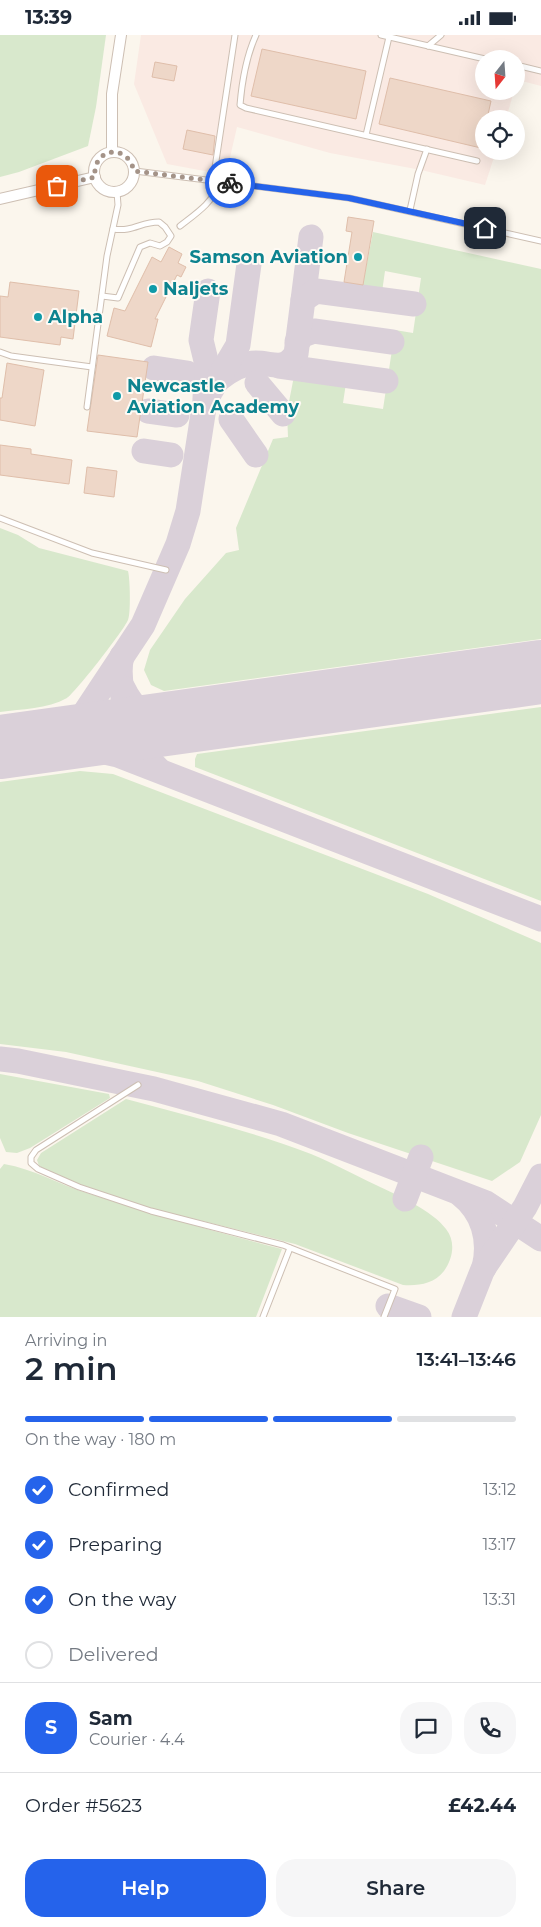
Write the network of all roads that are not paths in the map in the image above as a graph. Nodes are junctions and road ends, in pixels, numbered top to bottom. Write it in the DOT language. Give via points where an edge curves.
graph roads {
  1 [pos="121,35"];
  2 [pos="236,35"];
  3 [pos="256,35"];
  4 [pos="381,35"];
  5 [pos="440,35"];
  6 [pos="389,37"];
  7 [pos="428,46"];
  8 [pos="475,57"];
  9 [pos="525,67"];
  10 [pos="541,71"];
  11 [pos="366,135"];
  12 [pos="427,149"];
  13 [pos="112,152"];
  14 [pos="477,161"];
  15 [pos="134,171"];
  16 [pos="95,177"];
  17 [pos="213,181"];
  18 [pos="222,182"];
  19 [pos="117,192"];
  20 [pos="0,199"];
  21 [pos="410,210"];
  22 [pos="180,226"];
  23 [pos="113,229"];
  24 [pos="541,241"];
  25 [pos="102,295"];
  26 [pos="0,352"];
  27 [pos="92,367"];
  28 [pos="87,407"];
  29 [pos="0,518"];
  30 [pos="166,570"];
  31 [pos="138,1085"];
  32 [pos="290,1248"];
  33 [pos="263,1317"];
  34 [pos="384,1317"];
  1 -- 13 [label="street" via="112,94"];
  2 -- 17 [label="lane"];
  3 -- 11 [label="lane" via="245,70 240,105 250,110"];
  4 -- 6 [label="lane"];
  5 -- 7 [label="lane"];
  6 -- 7 [label="lane"];
  6 -- 11 [label="lane"];
  7 -- 8 [label="lane"];
  9 -- 10 [label="lane"];
  11 -- 12 [label="lane"];
  12 -- 14 [label="lane"];
  12 -- 21 [label="lane"];
  13 -- 15 [label="street" via="128,157"];
  13 -- 16 [label="street" via="96,164"];
  15 -- 17 [label="lane"];
  15 -- 19 [label="street" via="130,185"];
  16 -- 19 [label="street" via="103,189"];
  16 -- 20 [label="street"];
  17 -- 18 [label="lane"];
  18 -- 21 [label="lane" via="322,194"];
  18 -- 22 [label="lane" via="208,204"];
  19 -- 23 [label="lane"];
  21 -- 24 [label="lane"];
  23 -- 25 [label="lane"];
  23 -- 25 [label="lane" via="125,231 159,221 170,236 160,246 150,243 140,247 118,298"];
  25 -- 27 [label="lane"];
  26 -- 27 [label="lane"];
  27 -- 28 [label="lane"];
  29 -- 30 [label="lane" via="92,553"];
  31 -- 32 [label="lane" via="36,1150 31,1163 79,1187 151,1211"];
  32 -- 33 [label="lane"];
  32 -- 34 [label="lane" via="395,1289"];
}
